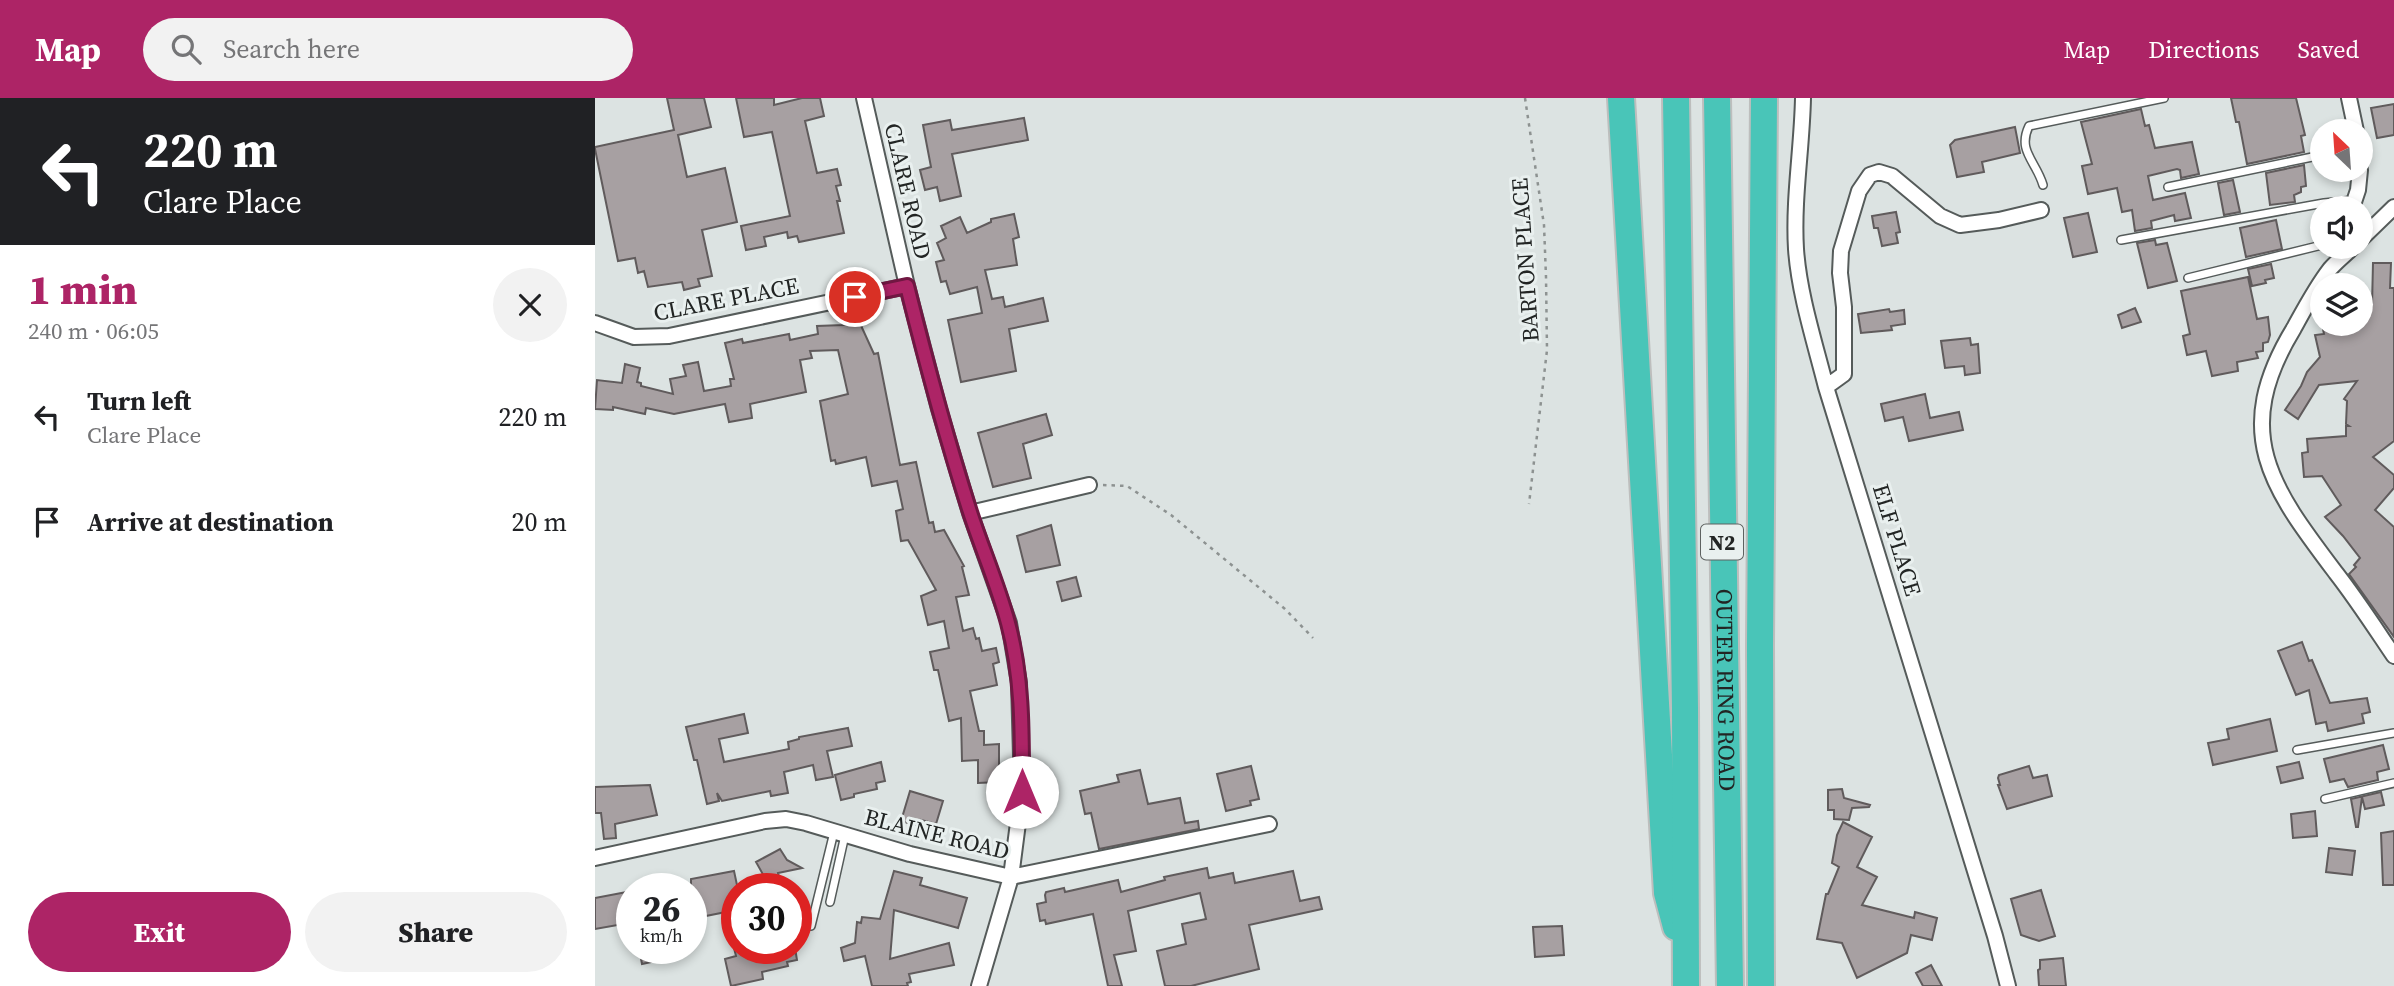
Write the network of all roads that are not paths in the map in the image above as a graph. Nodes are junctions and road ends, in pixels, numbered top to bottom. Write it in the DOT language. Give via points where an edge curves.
graph roads {
  1 [pos="864,98"];
  2 [pos="1621,98"];
  3 [pos="1676,98"];
  4 [pos="1717,98"];
  5 [pos="1764,98"];
  6 [pos="1803,98"];
  7 [pos="2164,98"];
  8 [pos="2349,98"];
  9 [pos="2353,119"];
  10 [pos="2310,157"];
  11 [pos="2042,185"];
  12 [pos="2168,187"];
  13 [pos="2310,205"];
  14 [pos="2394,207"];
  15 [pos="2041,210"];
  16 [pos="2373,228"];
  17 [pos="2121,240"];
  18 [pos="2310,248"];
  19 [pos="2334,259"];
  20 [pos="2340,259"];
  21 [pos="2330,269"];
  22 [pos="2188,278"];
  23 [pos="907,286"];
  24 [pos="595,323"];
  25 [pos="1826,387"];
  26 [pos="1089,485"];
  27 [pos="970,513"];
  28 [pos="2394,656"];
  29 [pos="2394,733"];
  30 [pos="2297,750"];
  31 [pos="2394,783"];
  32 [pos="2325,799"];
  33 [pos="1269,824"];
  34 [pos="840,833"];
  35 [pos="595,858"];
  36 [pos="1011,877"];
  37 [pos="830,902"];
  38 [pos="812,923"];
  39 [pos="1686,978"];
  40 [pos="979,986"];
  41 [pos="1730,986"];
  42 [pos="1761,986"];
  43 [pos="2008,986"];
  1 -- 23 [label="street, CLARE ROAD"];
  2 -- 39 [label="highway" via="1667,893"];
  3 -- 39 [label="highway, OUTER RING ROAD / N2"];
  4 -- 41 [label="highway, OUTER RING ROAD / N2"];
  5 -- 42 [label="highway"];
  6 -- 25 [label="street, ELF PLACE" via="1796,252"];
  7 -- 11 [label="lane" via="2029,126 2025,151"];
  8 -- 9 [label="street"];
  10 -- 12 [label="lane"];
  13 -- 17 [label="lane"];
  14 -- 16 [label="street"];
  15 -- 25 [label="street" via="1960,225 1940,216 1892,176 1870,175 1859,191 1841,251 1844,374"];
  18 -- 22 [label="lane"];
  19 -- 21 [label="street"];
  20 -- 21 [label="street"];
  21 -- 28 [label="street" via="2284,344 2267,386 2261,422 2264,447 2278,490"];
  23 -- 24 [label="street, CLARE PLACE" via="669,335 634,337"];
  23 -- 27 [label="street, CLARE ROAD"];
  25 -- 43 [label="street, ELF PLACE"];
  26 -- 27 [label="street"];
  27 -- 36 [label="street, CLARE ROAD" via="1009,623 1019,683 1022,792"];
  29 -- 30 [label="lane"];
  31 -- 32 [label="lane"];
  33 -- 36 [label="street, BLAINE ROAD"];
  34 -- 35 [label="street, BLAINE ROAD" via="786,819 765,821"];
  34 -- 36 [label="street, BLAINE ROAD"];
  34 -- 37 [label="lane"];
  34 -- 38 [label="lane"];
  36 -- 40 [label="street, CLARE ROAD"];
}
